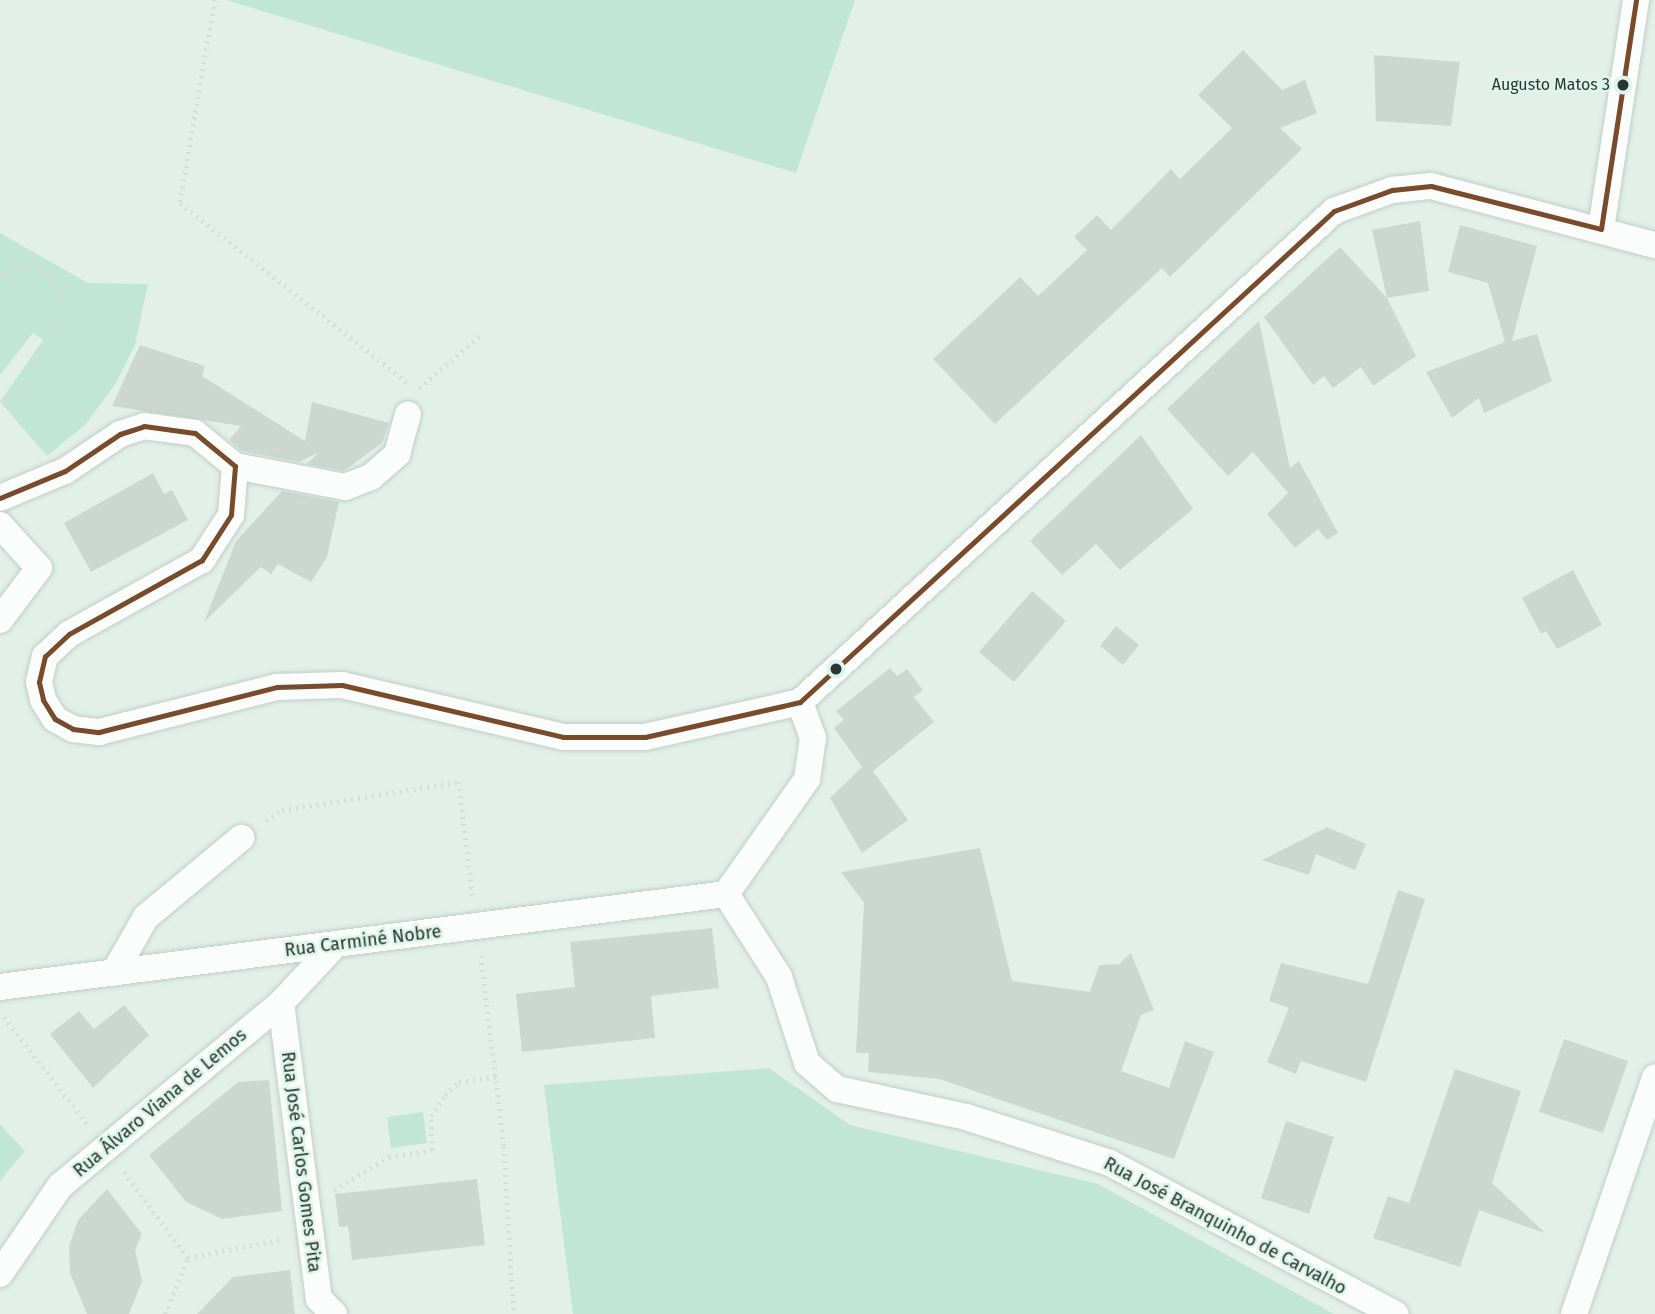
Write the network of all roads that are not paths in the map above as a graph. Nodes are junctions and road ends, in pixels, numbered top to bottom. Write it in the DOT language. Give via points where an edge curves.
graph roads {
  1 [pos="1636,0"];
  2 [pos="1601,229"];
  3 [pos="1655,244"];
  4 [pos="412,402"];
  5 [pos="234,466"];
  6 [pos="0,498"];
  7 [pos="0,524"];
  8 [pos="0,620"];
  9 [pos="800,702"];
  10 [pos="241,838"];
  11 [pos="726,894"];
  12 [pos="336,944"];
  13 [pos="114,973"];
  14 [pos="0,987"];
  15 [pos="281,1003"];
  16 [pos="1655,1077"];
  17 [pos="0,1274"];
  18 [pos="334,1314"];
  19 [pos="1395,1314"];
  20 [pos="1574,1314"];
  1 -- 2 [label="street"];
  2 -- 3 [label="street"];
  2 -- 9 [label="street" via="1431,186 1392,190 1334,211"];
  4 -- 5 [label="street" via="397,454 371,477 345,487"];
  5 -- 6 [label="street" via="195,433 144,426 120,434 65,471"];
  5 -- 9 [label="street" via="231,515 202,560 69,634 45,656 39,682 55,719 73,729 99,732 277,687 342,685 563,737 645,737"];
  7 -- 8 [label="street" via="39,568"];
  9 -- 11 [label="street" via="814,738 807,779"];
  10 -- 13 [label="street" via="146,916"];
  11 -- 12 [label="street, Rua Carminé Nobre"];
  11 -- 19 [label="street, Rua José Branquinho de Carvalho" via="779,977 807,1063 837,1089 966,1117 1110,1163"];
  12 -- 13 [label="street, Rua Carminé Nobre"];
  12 -- 15 [label="street, Rua Álvaro Viana de Lemos"];
  13 -- 14 [label="street, Rua Carminé Nobre"];
  15 -- 17 [label="street, Rua Álvaro Viana de Lemos" via="60,1186"];
  15 -- 18 [label="street, Rua José Carlos Gomes Pita" via="319,1299"];
  16 -- 20 [label="street"];
}
